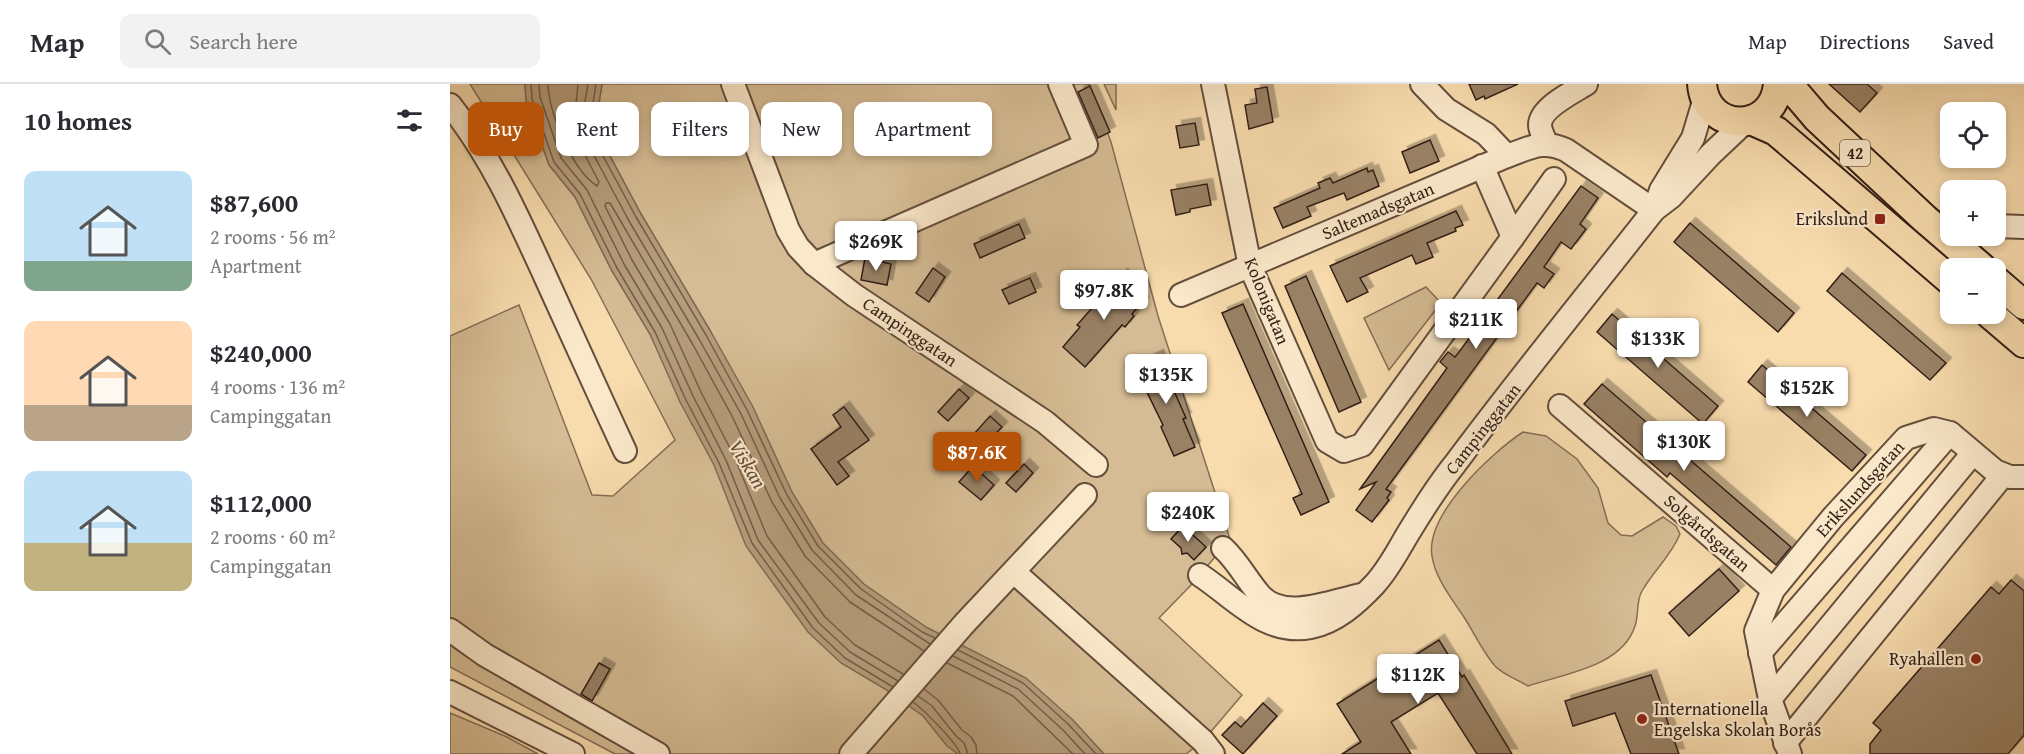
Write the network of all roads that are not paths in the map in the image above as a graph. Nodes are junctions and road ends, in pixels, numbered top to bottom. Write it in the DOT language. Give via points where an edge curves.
graph roads {
  1 [pos="733,84"];
  2 [pos="1059,84"];
  3 [pos="1213,84"];
  4 [pos="1422,84"];
  5 [pos="1586,84"];
  6 [pos="1778,84"];
  7 [pos="1788,84"];
  8 [pos="1704,91"];
  9 [pos="450,105"];
  10 [pos="1749,121"];
  11 [pos="1546,143"];
  12 [pos="1507,156"];
  13 [pos="1482,166"];
  14 [pos="1554,179"];
  15 [pos="1654,210"];
  16 [pos="1937,221"];
  17 [pos="2006,226"];
  18 [pos="2024,227"];
  19 [pos="1513,237"];
  20 [pos="1972,258"];
  21 [pos="814,264"];
  22 [pos="1250,266"];
  23 [pos="1940,270"];
  24 [pos="2006,289"];
  25 [pos="1181,295"];
  26 [pos="2024,305"];
  27 [pos="2002,324"];
  28 [pos="2024,343"];
  29 [pos="1560,406"];
  30 [pos="1950,433"];
  31 [pos="625,451"];
  32 [pos="1973,453"];
  33 [pos="1096,465"];
  34 [pos="2013,476"];
  35 [pos="1085,495"];
  36 [pos="1223,548"];
  37 [pos="1014,572"];
  38 [pos="1200,575"];
  39 [pos="1773,590"];
  40 [pos="1362,595"];
  41 [pos="450,630"];
  42 [pos="1760,652"];
  43 [pos="450,692"];
  44 [pos="1770,699"];
  45 [pos="1787,748"];
  46 [pos="573,754"];
  47 [pos="658,754"];
  48 [pos="851,754"];
  49 [pos="1214,754"];
  1 -- 21 [label="street, Campinggatan" via="788,230"];
  2 -- 21 [label="street" via="1086,145"];
  3 -- 22 [label="street, Kolonigatan"];
  4 -- 12 [label="street" via="1446,110 1486,134"];
  5 -- 11 [label="street" via="1545,112 1540,125"];
  6 -- 10 [label="main road" via="1770,107"];
  7 -- 16 [label="main road, 42" via="1817,118"];
  8 -- 10 [label="main road, 42" via="1720,116"];
  8 -- 15 [label="street, Campinggatan" via="1693,138 1661,190"];
  9 -- 31 [label="street" via="492,166"];
  10 -- 15 [label="street, Campinggatan"];
  10 -- 23 [label="main road, 42" via="1776,131"];
  11 -- 12 [label="street, Saltemadsgatan"];
  11 -- 15 [label="street" via="1566,150"];
  12 -- 13 [label="street, Saltemadsgatan"];
  13 -- 19 [label="street"];
  13 -- 22 [label="street, Saltemadsgatan"];
  14 -- 19 [label="street"];
  15 -- 40 [label="street, Campinggatan" via="1453,465 1389,567"];
  16 -- 20 [label="main road, 42"];
  17 -- 18 [label="street"];
  19 -- 22 [label="street, Kolonigatan" via="1362,445 1344,451 1327,441"];
  21 -- 33 [label="street, Campinggatan" via="854,295 1045,422"];
  22 -- 25 [label="street, Saltemadsgatan"];
  24 -- 26 [label="main road"];
  27 -- 28 [label="main road"];
  29 -- 39 [label="street, Solgårdsgatan"];
  30 -- 32 [label="street"];
  30 -- 39 [label="street, Erikslundsgatan" via="1934,429 1906,438"];
  30 -- 42 [label="street"];
  32 -- 34 [label="street"];
  32 -- 44 [label="street"];
  34 -- 45 [label="street"];
  35 -- 37 [label="street"];
  36 -- 40 [label="street" via="1262,597 1282,608 1313,607"];
  37 -- 48 [label="street" via="963,624"];
  37 -- 49 [label="street"];
  38 -- 40 [label="street, Campinggatan" via="1254,616 1283,627 1311,627 1327,622 1348,610"];
  39 -- 42 [label="street, Erikslundsgatan" via="1756,631"];
  41 -- 47 [label="street" via="485,655"];
  42 -- 44 [label="street, Erikslundsgatan"];
  43 -- 46 [label="street"];
  44 -- 45 [label="street, Erikslundsgatan"];
}
